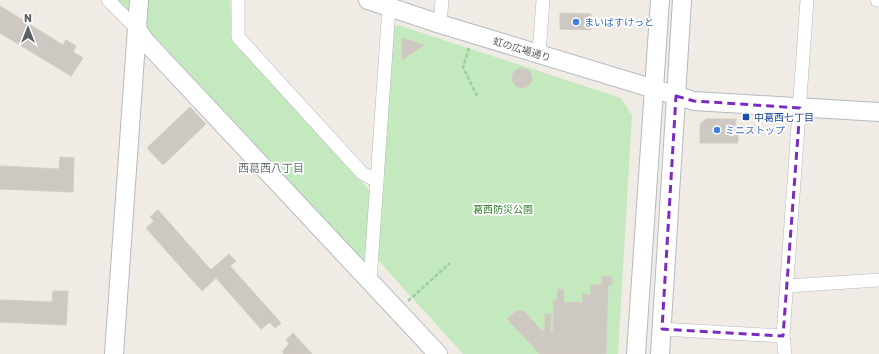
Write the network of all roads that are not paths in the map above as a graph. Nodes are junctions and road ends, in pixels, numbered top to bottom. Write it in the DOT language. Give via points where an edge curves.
graph roads {
  1 [pos="108,0"];
  2 [pos="139,0"];
  3 [pos="238,0"];
  4 [pos="368,0"];
  5 [pos="442,0"];
  6 [pos="543,0"];
  7 [pos="660,0"];
  8 [pos="682,0"];
  9 [pos="807,0"];
  10 [pos="389,7"];
  11 [pos="440,24"];
  12 [pos="137,29"];
  13 [pos="539,54"];
  14 [pos="654,88"];
  15 [pos="676,96"];
  16 [pos="800,108"];
  17 [pos="879,112"];
  18 [pos="377,181"];
  19 [pos="879,280"];
  20 [pos="370,281"];
  21 [pos="786,286"];
  22 [pos="662,329"];
  23 [pos="783,336"];
  24 [pos="114,354"];
  25 [pos="438,354"];
  26 [pos="636,354"];
  27 [pos="660,354"];
  28 [pos="785,354"];
  1 -- 12 [label="street"];
  2 -- 12 [label="street"];
  3 -- 18 [label="street" via="238,37 362,173"];
  4 -- 10 [label="street, 虹の広場通り"];
  5 -- 11 [label="street"];
  6 -- 13 [label="street"];
  7 -- 14 [label="street"];
  8 -- 15 [label="street"];
  9 -- 16 [label="street"];
  10 -- 11 [label="street, 虹の広場通り"];
  10 -- 18 [label="street"];
  11 -- 13 [label="street, 虹の広場通り"];
  12 -- 20 [label="street" via="146,42"];
  12 -- 24 [label="street"];
  13 -- 14 [label="street, 虹の広場通り"];
  14 -- 15 [label="street, 虹の広場通り"];
  14 -- 26 [label="street"];
  15 -- 16 [label="street, 虹の広場通り" via="694,101"];
  15 -- 22 [label="street"];
  16 -- 17 [label="street, 虹の広場通り"];
  16 -- 21 [label="street"];
  18 -- 20 [label="street"];
  19 -- 21 [label="street"];
  20 -- 25 [label="street"];
  21 -- 23 [label="street"];
  22 -- 23 [label="street"];
  22 -- 27 [label="street"];
  23 -- 28 [label="street"];
}
